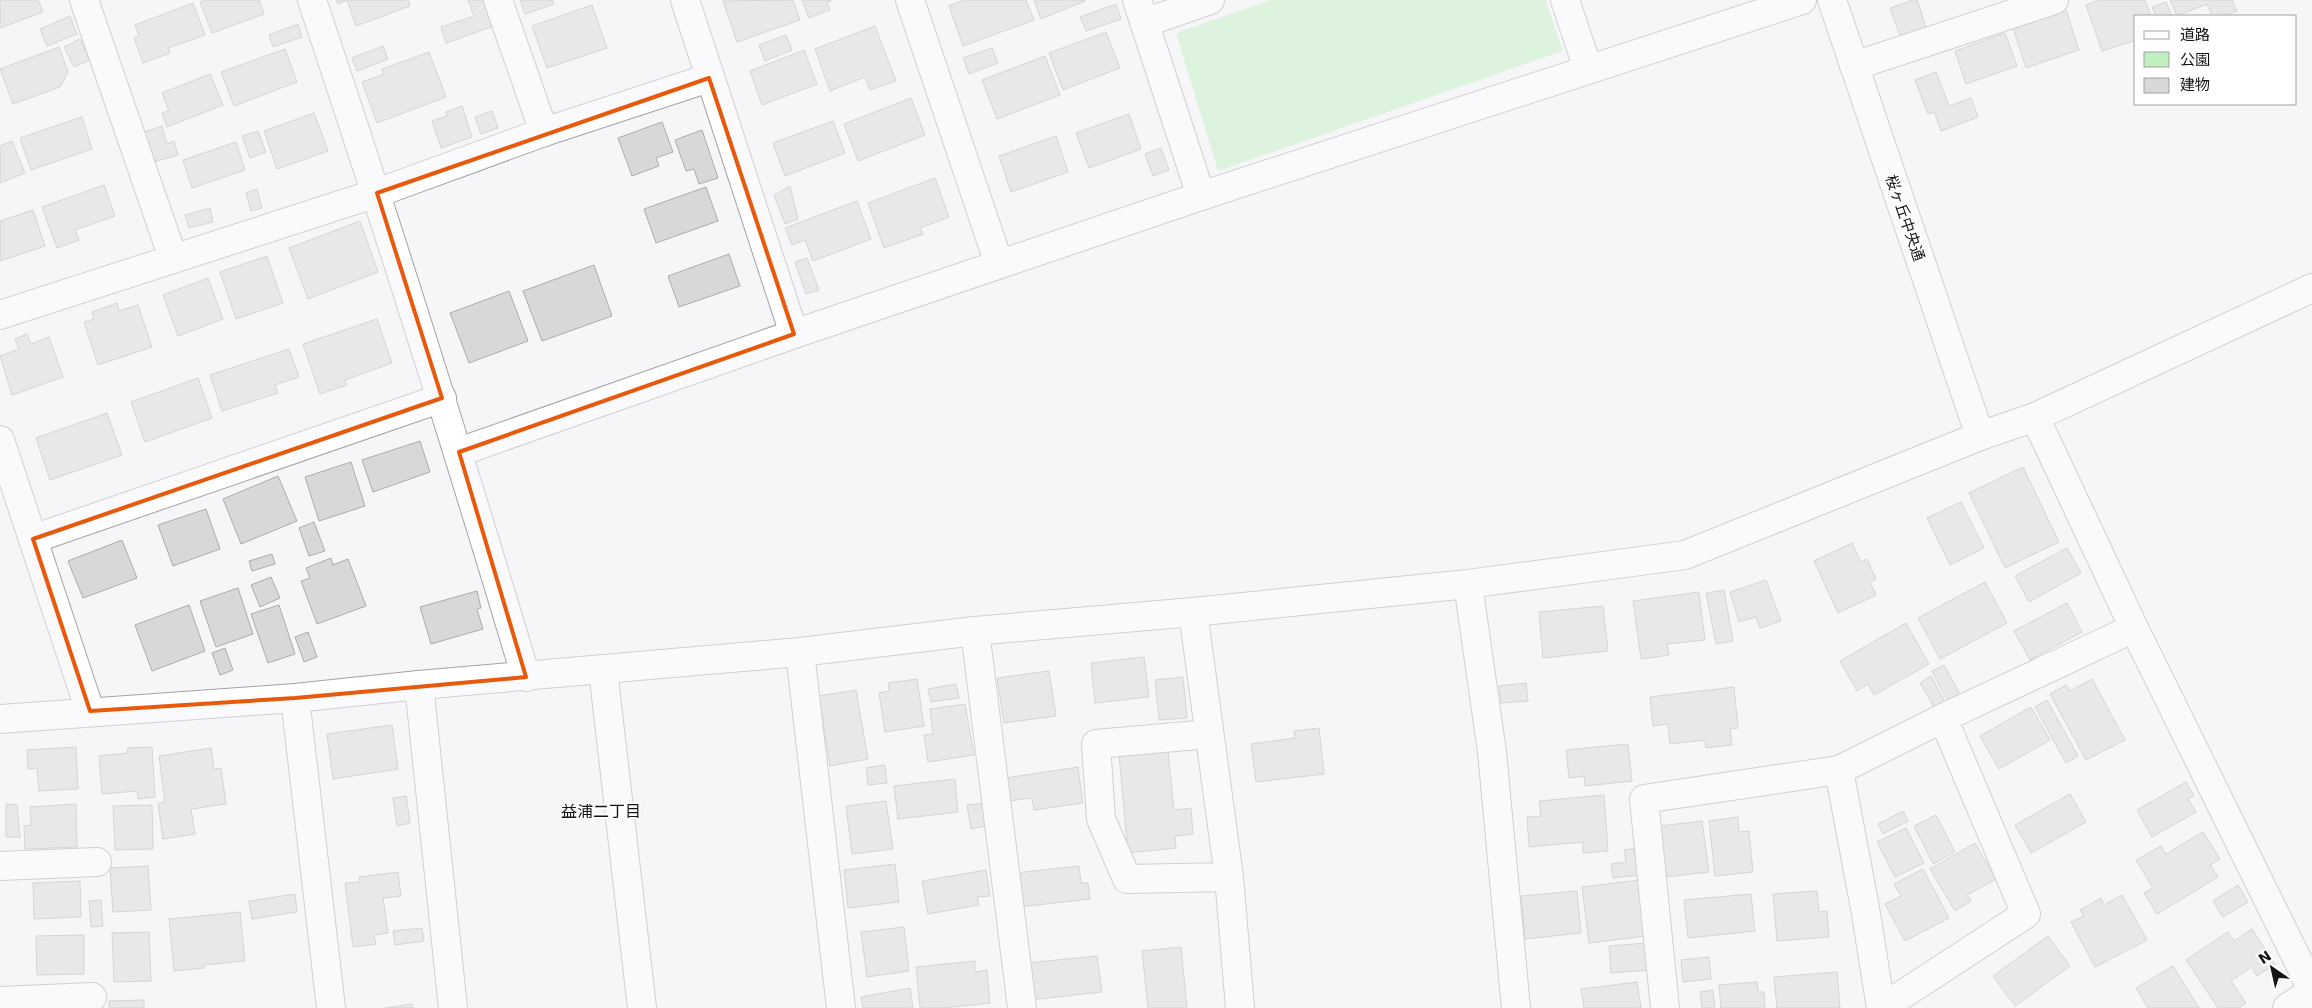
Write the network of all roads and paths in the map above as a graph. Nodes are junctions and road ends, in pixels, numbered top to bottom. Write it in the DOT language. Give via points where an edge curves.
graph roads {
  1 [pos="84,0"];
  2 [pos="312,0"];
  3 [pos="498,0"];
  4 [pos="685,0"];
  5 [pos="910,0"];
  6 [pos="1210,0"];
  7 [pos="1565,0"];
  8 [pos="1802,0"];
  9 [pos="1832,0"];
  10 [pos="2054,0"];
  11 [pos="1140,12"];
  12 [pos="1854,66"];
  13 [pos="1588,69"];
  14 [pos="709,78"];
  15 [pos="544,132"];
  16 [pos="377,193"];
  17 [pos="1200,196"];
  18 [pos="172,258"];
  19 [pos="999,264"];
  20 [pos="2312,288"];
  21 [pos="0,315"];
  22 [pos="794,334"];
  23 [pos="442,398"];
  24 [pos="2035,417"];
  25 [pos="1980,436"];
  26 [pos="0,440"];
  27 [pos="459,452"];
  28 [pos="33,539"];
  29 [pos="1468,584"];
  30 [pos="1193,612"];
  31 [pos="2134,628"];
  32 [pos="975,631"];
  33 [pos="800,652"];
  34 [pos="603,670"];
  35 [pos="526,677"];
  36 [pos="418,685"];
  37 [pos="295,698"];
  38 [pos="90,711"];
  39 [pos="1943,718"];
  40 [pos="0,719"];
  41 [pos="1209,734"];
  42 [pos="1839,770"];
  43 [pos="97,862"];
  44 [pos="0,866"];
  45 [pos="1229,877"];
  46 [pos="2312,990"];
  47 [pos="92,997"];
  48 [pos="0,1001"];
  49 [pos="331,1008"];
  50 [pos="453,1008"];
  51 [pos="642,1008"];
  52 [pos="841,1008"];
  53 [pos="1022,1008"];
  54 [pos="1240,1008"];
  55 [pos="1516,1008"];
  56 [pos="1665,1008"];
  57 [pos="1881,1008"];
  58 [pos="2286,1008"];
  1 -- 18 [label="street"];
  2 -- 16 [label="street"];
  3 -- 15 [label="street"];
  4 -- 14 [label="street"];
  5 -- 19 [label="street"];
  6 -- 11 [label="street"];
  7 -- 13 [label="street"];
  8 -- 13 [label="street"];
  9 -- 12 [label="street, 桜ヶ丘中央通"];
  10 -- 12 [label="street"];
  11 -- 17 [label="street"];
  12 -- 25 [label="street, 桜ヶ丘中央通"];
  13 -- 17 [label="street"];
  14 -- 15 [label="street"];
  14 -- 22 [label="street"];
  15 -- 16 [label="street"];
  16 -- 18 [label="street"];
  16 -- 23 [label="street"];
  17 -- 19 [label="street"];
  18 -- 21 [label="street"];
  19 -- 22 [label="street"];
  20 -- 24 [label="street"];
  22 -- 27 [label="street"];
  23 -- 27 [label="street"];
  23 -- 28 [label="street"];
  24 -- 25 [label="street"];
  24 -- 31 [label="street"];
  25 -- 29 [label="street" via="1685,554"];
  26 -- 28 [label="street"];
  27 -- 35 [label="street"];
  28 -- 38 [label="street"];
  29 -- 30 [label="street"];
  29 -- 55 [label="street" via="1492,752"];
  30 -- 32 [label="street"];
  30 -- 41 [label="street"];
  31 -- 39 [label="street"];
  31 -- 46 [label="street"];
  32 -- 33 [label="street"];
  32 -- 53 [label="street"];
  33 -- 34 [label="street"];
  33 -- 52 [label="street"];
  34 -- 35 [label="street"];
  34 -- 51 [label="street"];
  35 -- 36 [label="street"];
  36 -- 37 [label="street"];
  36 -- 50 [label="street"];
  37 -- 38 [label="street"];
  37 -- 49 [label="street"];
  38 -- 40 [label="street"];
  39 -- 42 [label="street"];
  39 -- 57 [label="street" via="2026,914"];
  41 -- 45 [label="street"];
  41 -- 45 [label="street" via="1096,744 1101,819 1127,879"];
  42 -- 56 [label="street" via="1644,798"];
  42 -- 57 [label="street" via="1866,908"];
  43 -- 44 [label="street"];
  45 -- 54 [label="street"];
  46 -- 58 [label="street"];
  47 -- 48 [label="street"];
}
